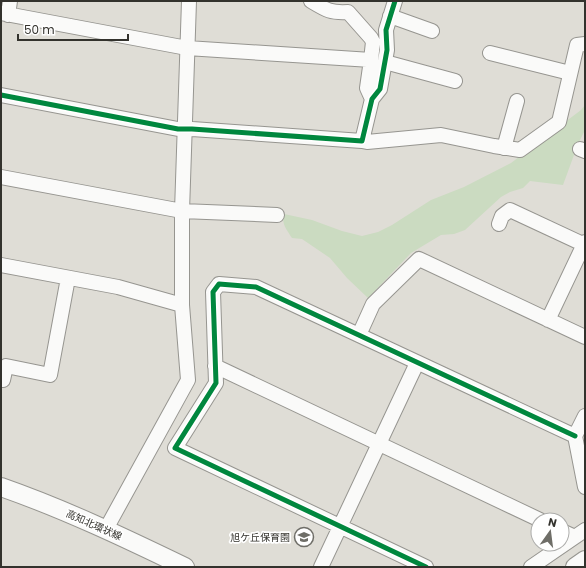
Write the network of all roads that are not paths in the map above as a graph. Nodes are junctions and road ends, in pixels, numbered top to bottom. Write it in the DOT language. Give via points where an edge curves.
graph roads {
  1 [pos="189,1"];
  2 [pos="311,1"];
  3 [pos="395,1"];
  4 [pos="6,10"];
  5 [pos="390,16"];
  6 [pos="432,31"];
  7 [pos="585,44"];
  8 [pos="186,48"];
  9 [pos="490,53"];
  10 [pos="370,60"];
  11 [pos="385,62"];
  12 [pos="570,73"];
  13 [pos="455,81"];
  14 [pos="1,95"];
  15 [pos="372,99"];
  16 [pos="517,101"];
  17 [pos="184,129"];
  18 [pos="362,141"];
  19 [pos="504,148"];
  20 [pos="1,177"];
  21 [pos="182,211"];
  22 [pos="277,215"];
  23 [pos="499,224"];
  24 [pos="585,244"];
  25 [pos="1,265"];
  26 [pos="68,278"];
  27 [pos="182,305"];
  28 [pos="548,320"];
  29 [pos="359,336"];
  30 [pos="585,337"];
  31 [pos="417,363"];
  32 [pos="215,366"];
  33 [pos="3,380"];
  34 [pos="585,416"];
  35 [pos="575,436"];
  36 [pos="379,444"];
  37 [pos="1,487"];
  38 [pos="585,487"];
  39 [pos="530,515"];
  40 [pos="340,526"];
  41 [pos="106,530"];
  42 [pos="570,532"];
  43 [pos="580,533"];
  44 [pos="185,567"];
  45 [pos="321,567"];
  46 [pos="426,567"];
  47 [pos="531,567"];
  1 -- 8 [label="street"];
  2 -- 10 [label="street" via="334,12 348,12 373,42"];
  3 -- 5 [label="street"];
  4 -- 8 [label="street"];
  5 -- 6 [label="street"];
  5 -- 11 [label="street" via="386,30 388,42"];
  7 -- 12 [label="street" via="577,45"];
  8 -- 10 [label="street"];
  8 -- 17 [label="street"];
  9 -- 12 [label="street"];
  10 -- 15 [label="street" via="367,88"];
  11 -- 13 [label="street"];
  11 -- 15 [label="street" via="380,89"];
  12 -- 19 [label="street" via="559,122 520,150"];
  14 -- 17 [label="street"];
  15 -- 18 [label="street"];
  16 -- 19 [label="street"];
  17 -- 18 [label="street"];
  17 -- 21 [label="street"];
  18 -- 19 [label="street" via="441,134"];
  20 -- 21 [label="street"];
  21 -- 22 [label="street"];
  21 -- 27 [label="street"];
  23 -- 24 [label="street" via="502,216 510,210"];
  24 -- 28 [label="street"];
  25 -- 26 [label="street"];
  26 -- 27 [label="street" via="118,287"];
  26 -- 33 [label="street" via="50,375 6,366"];
  27 -- 41 [label="street" via="188,380"];
  28 -- 29 [label="street" via="420,259 372,304"];
  28 -- 30 [label="street"];
  29 -- 31 [label="street"];
  29 -- 32 [label="street" via="256,287 219,284 213,292"];
  31 -- 35 [label="street"];
  31 -- 36 [label="street"];
  32 -- 36 [label="street"];
  32 -- 40 [label="street" via="216,383 175,448"];
  34 -- 35 [label="street"];
  35 -- 38 [label="street"];
  36 -- 39 [label="street"];
  36 -- 40 [label="street"];
  37 -- 41 [label="main road, 高知北環状線"];
  40 -- 45 [label="street"];
  40 -- 46 [label="street"];
  41 -- 44 [label="main road, 高知北環状線"];
  42 -- 43 [label="street"];
  43 -- 47 [label="street"];
}
